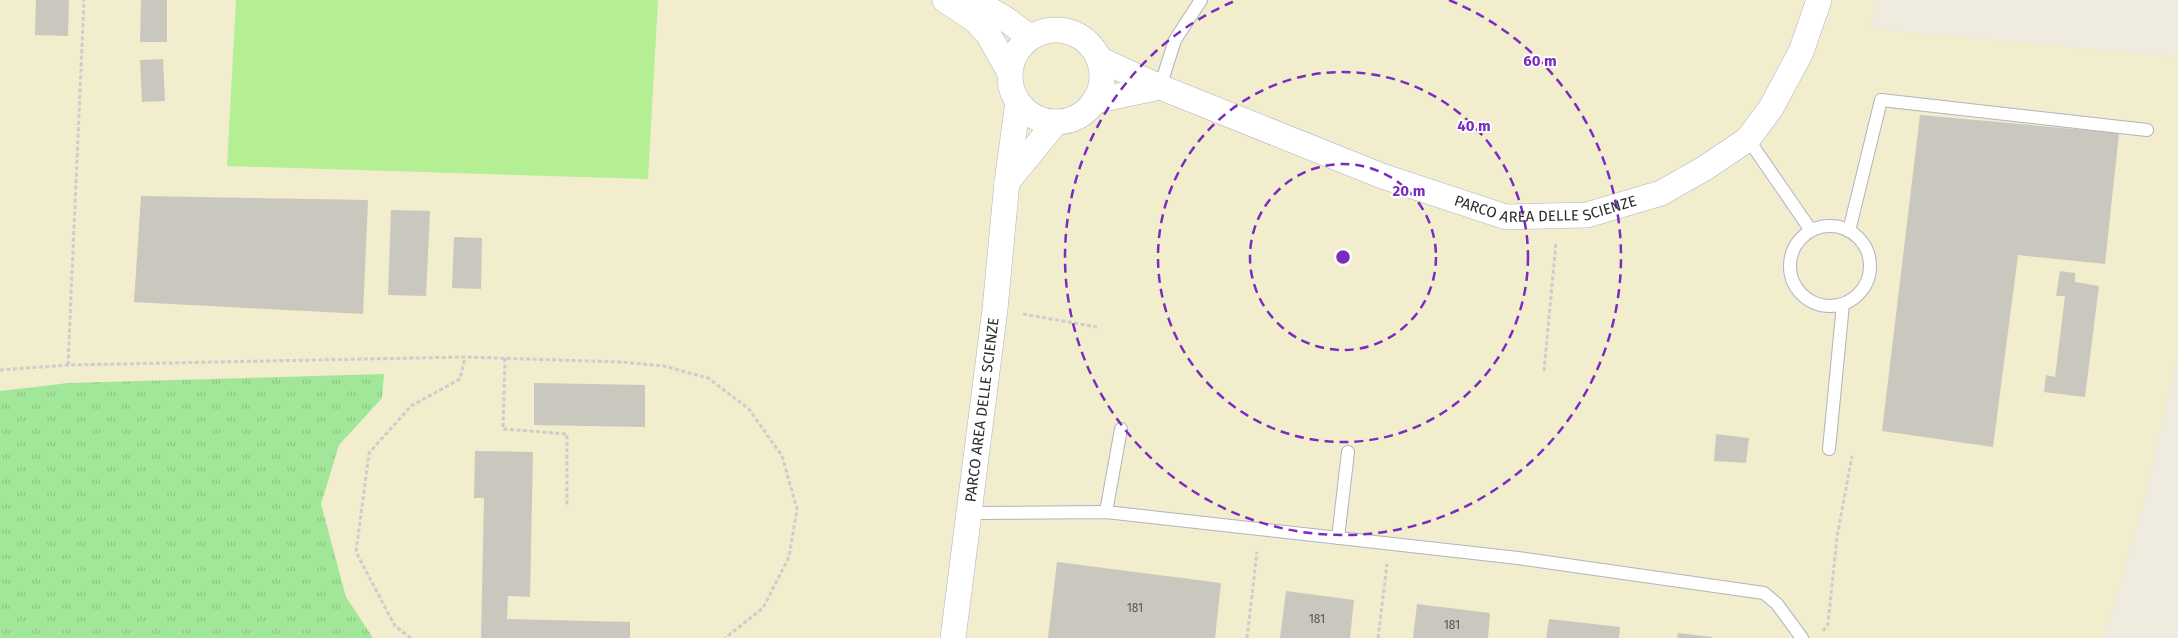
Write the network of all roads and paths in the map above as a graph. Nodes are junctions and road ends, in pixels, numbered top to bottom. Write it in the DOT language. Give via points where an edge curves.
graph roads {
  1 [pos="84,0"];
  2 [pos="945,0"];
  3 [pos="973,0"];
  4 [pos="1201,0"];
  5 [pos="1819,0"];
  6 [pos="1030,37"];
  7 [pos="1099,59"];
  8 [pos="1009,71"];
  9 [pos="1160,88"];
  10 [pos="1094,101"];
  11 [pos="1018,102"];
  12 [pos="1056,122"];
  13 [pos="2147,130"];
  14 [pos="1748,139"];
  15 [pos="1007,182"];
  16 [pos="1558,214"];
  17 [pos="1810,229"];
  18 [pos="1850,231"];
  19 [pos="1843,304"];
  20 [pos="995,309"];
  21 [pos="1097,327"];
  22 [pos="465,357"];
  23 [pos="505,358"];
  24 [pos="68,365"];
  25 [pos="0,370"];
  26 [pos="1544,371"];
  27 [pos="1121,429"];
  28 [pos="1829,449"];
  29 [pos="1348,452"];
  30 [pos="1852,453"];
  31 [pos="567,507"];
  32 [pos="1106,512"];
  33 [pos="969,513"];
  34 [pos="1260,530"];
  35 [pos="1338,538"];
  36 [pos="1389,544"];
  37 [pos="411,638"];
  38 [pos="725,638"];
  39 [pos="953,638"];
  40 [pos="1247,638"];
  41 [pos="1378,638"];
  42 [pos="1802,638"];
  43 [pos="1818,638"];
  1 -- 24 [label="path"];
  2 -- 8 [label="street" via="975,20 988,34"];
  3 -- 6 [label="street"];
  4 -- 9 [label="lane" via="1175,40"];
  5 -- 14 [label="street, PARCO AREA DELLE SCIENZE" via="1801,52 1771,108"];
  6 -- 7 [label="street" via="1056,30 1069,32 1092,47"];
  6 -- 8 [label="street" via="1020,46"];
  7 -- 9 [label="street, PARCO AREA DELLE SCIENZE"];
  7 -- 10 [label="street" via="1100,86"];
  8 -- 11 [label="street"];
  9 -- 10 [label="street"];
  9 -- 16 [label="street, PARCO AREA DELLE SCIENZE" via="1382,176 1506,217"];
  10 -- 12 [label="street" via="1084,112"];
  11 -- 12 [label="street" via="1041,120"];
  11 -- 15 [label="street, PARCO AREA DELLE SCIENZE"];
  12 -- 15 [label="street"];
  13 -- 18 [label="lane" via="1881,100"];
  14 -- 16 [label="street, PARCO AREA DELLE SCIENZE" via="1662,193 1587,215"];
  14 -- 17 [label="lane"];
  15 -- 20 [label="street, PARCO AREA DELLE SCIENZE"];
  16 -- 26 [label="path"];
  17 -- 18 [label="lane" via="1829,226"];
  17 -- 19 [label="lane" via="1801,237 1791,260 1797,286 1816,303 1829,306"];
  18 -- 19 [label="lane" via="1867,250 1870,263 1863,288"];
  19 -- 28 [label="lane"];
  20 -- 21 [label="path"];
  20 -- 33 [label="street, PARCO AREA DELLE SCIENZE"];
  22 -- 23 [label="path"];
  22 -- 24 [label="path"];
  22 -- 37 [label="path" via="460,379 411,406 369,452 356,552 395,626"];
  23 -- 31 [label="path" via="503,429 567,434"];
  23 -- 38 [label="path" via="664,366 708,378 749,409 782,456 797,509 789,557 763,608"];
  24 -- 25 [label="path"];
  27 -- 32 [label="lane"];
  29 -- 35 [label="lane"];
  30 -- 43 [label="path" via="1837,537 1828,624"];
  32 -- 33 [label="lane"];
  32 -- 34 [label="lane"];
  33 -- 39 [label="street, PARCO AREA DELLE SCIENZE"];
  34 -- 35 [label="lane"];
  34 -- 40 [label="path"];
  35 -- 36 [label="lane"];
  36 -- 41 [label="path"];
  36 -- 42 [label="lane" via="1764,592"];
}
